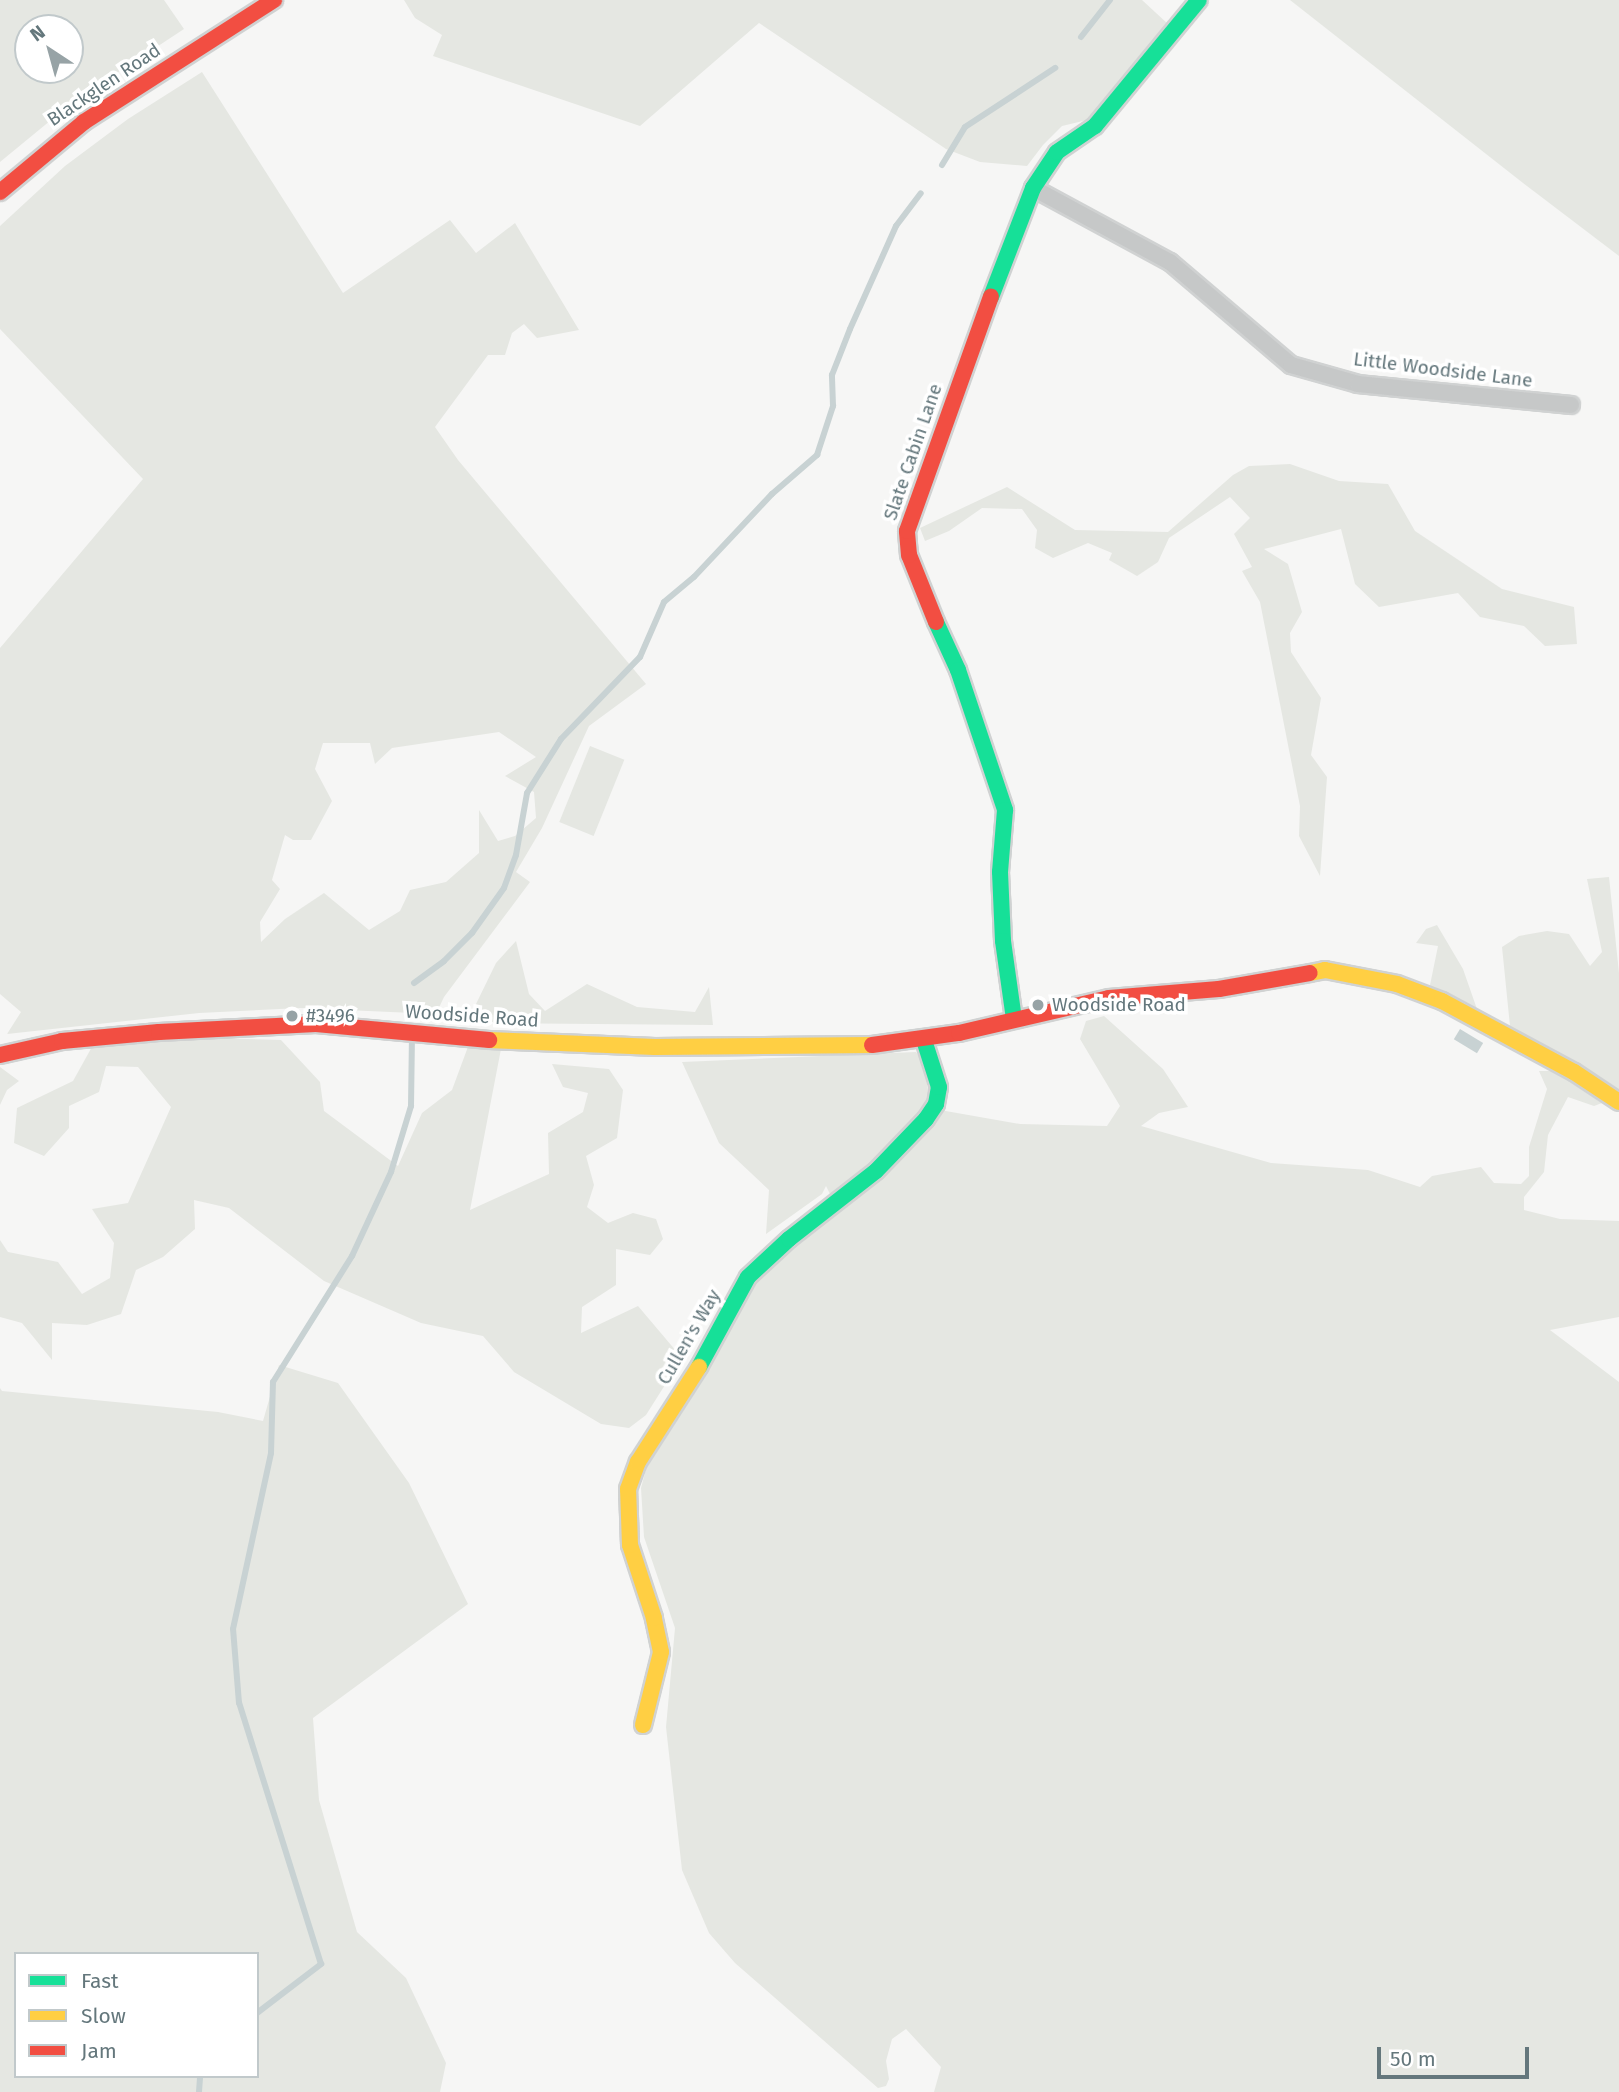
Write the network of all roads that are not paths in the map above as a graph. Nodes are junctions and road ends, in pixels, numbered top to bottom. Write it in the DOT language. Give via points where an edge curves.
graph roads {
  1 [pos="274,0"];
  2 [pos="1199,0"];
  3 [pos="1033,188"];
  4 [pos="0,192"];
  5 [pos="1571,405"];
  6 [pos="1014,1019"];
  7 [pos="924,1040"];
  8 [pos="0,1055"];
  9 [pos="1619,1102"];
  10 [pos="643,1725"];
  1 -- 4 [label="street, Blackglen Road" via="84,122"];
  2 -- 3 [label="street, Slate Cabin Lane" via="1095,126 1057,152"];
  3 -- 5 [label="street, Little Woodside Lane" via="1170,262 1291,365 1358,384"];
  3 -- 6 [label="street, Slate Cabin Lane" via="907,531 909,555 958,670 1005,810 1000,886"];
  6 -- 7 [label="street, Woodside Road"];
  6 -- 9 [label="street, Woodside Road" via="1109,998 1219,989 1325,970 1397,984 1442,1001 1574,1072"];
  7 -- 8 [label="street, Woodside Road" via="867,1046 656,1047 480,1040 316,1024 75,1040"];
  7 -- 10 [label="street, Cullen's Way" via="939,1087 936,1104 926,1119 876,1171 748,1277 705,1358 638,1462 628,1489 630,1545 661,1652"];
}
